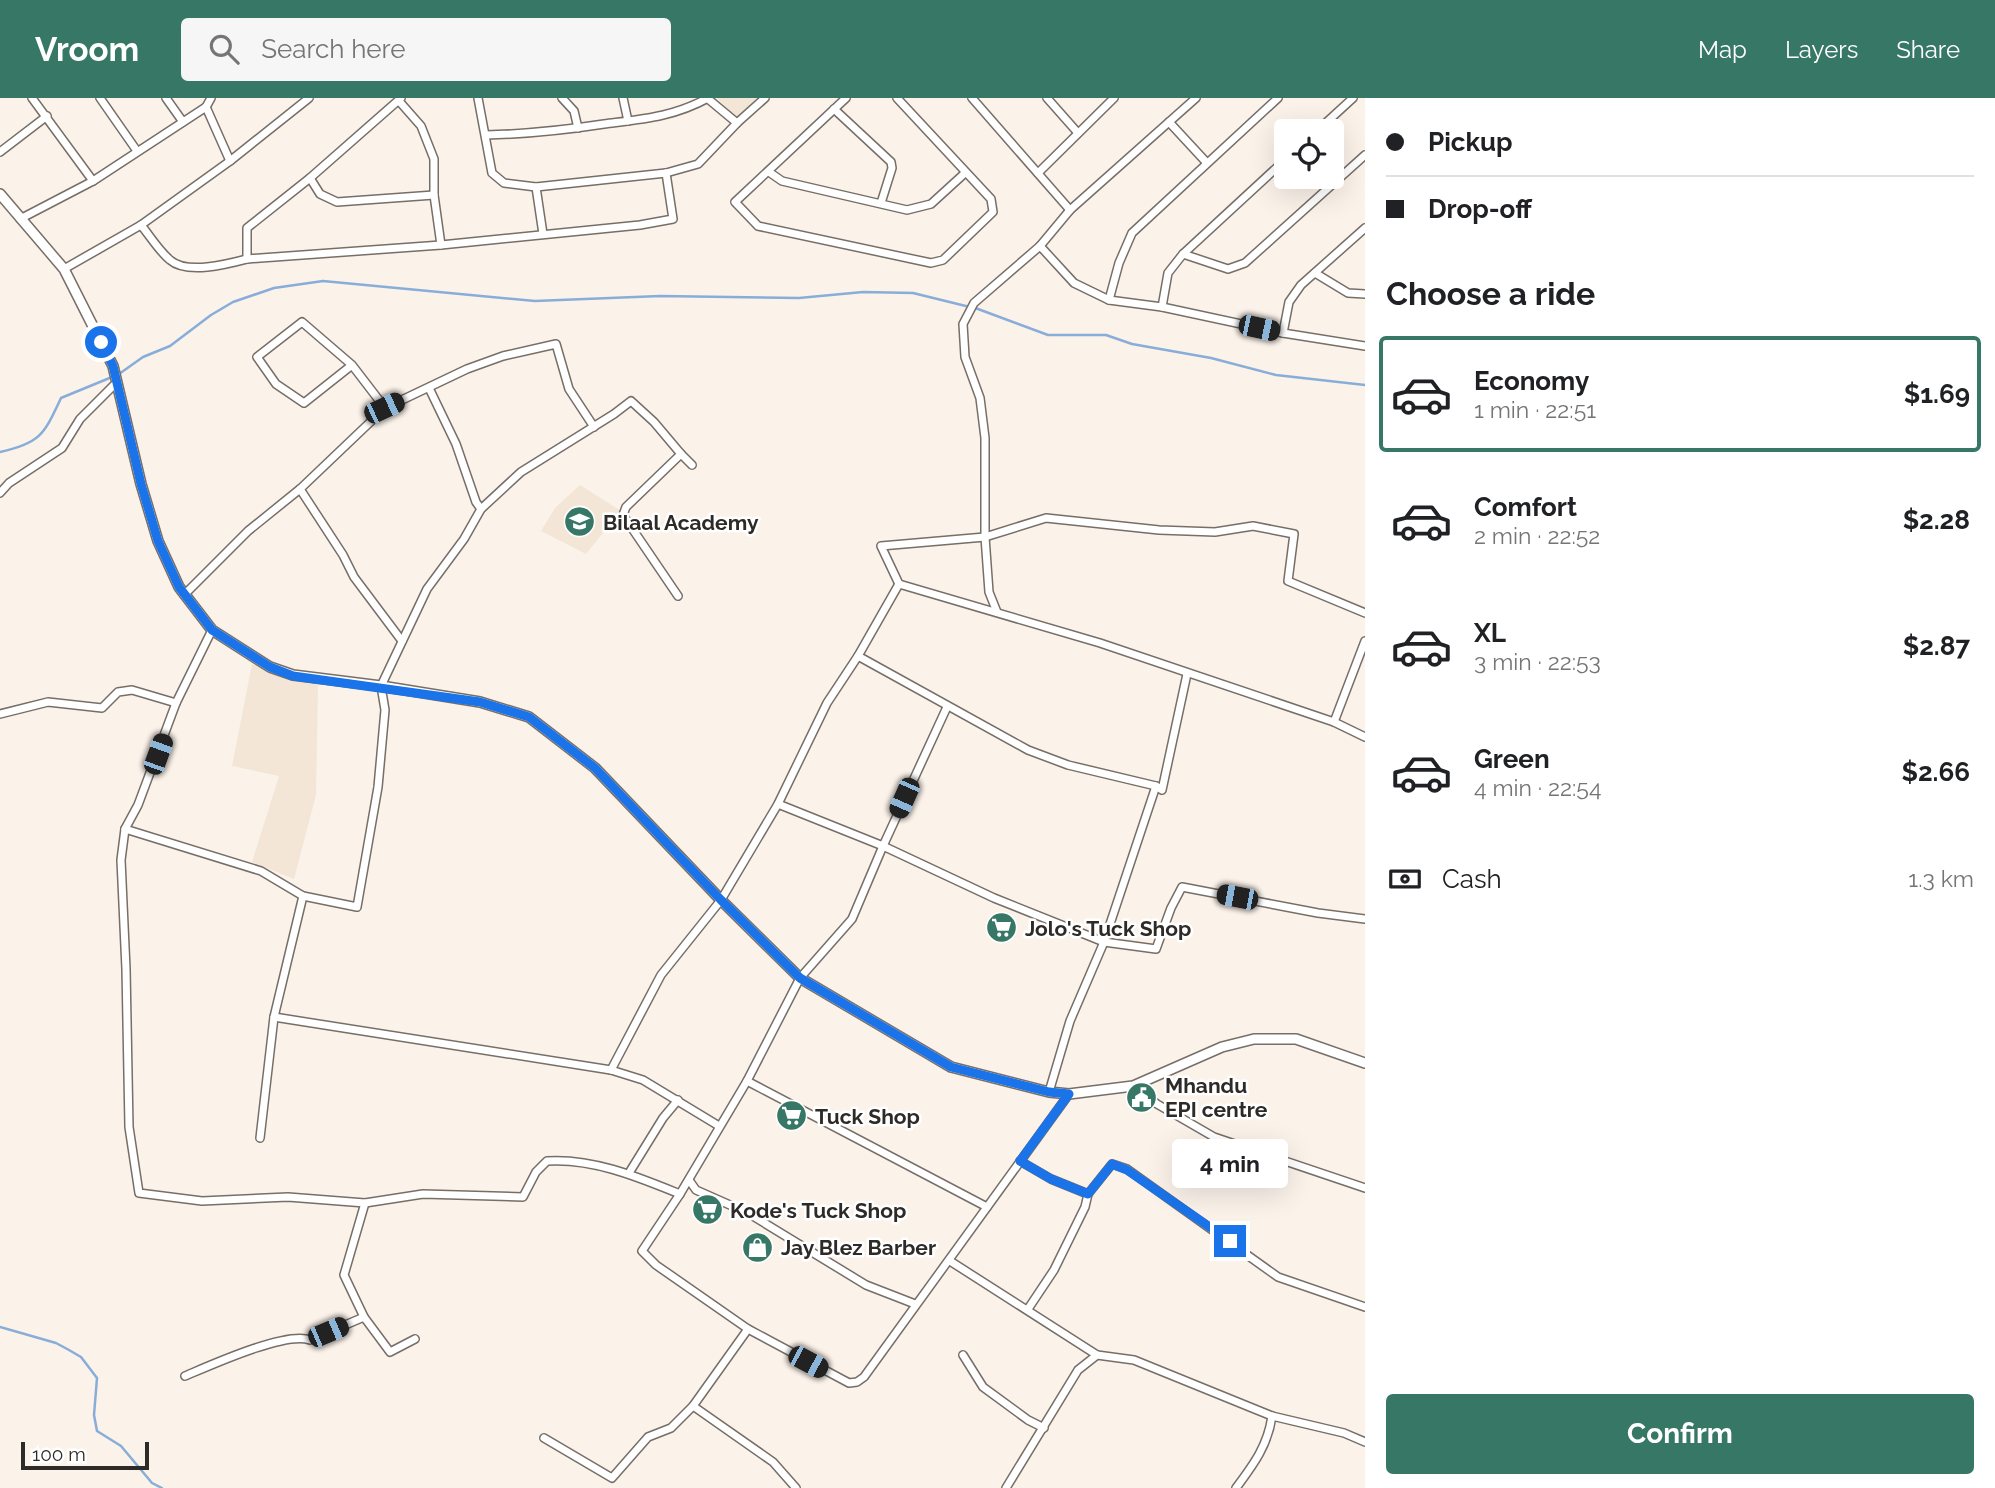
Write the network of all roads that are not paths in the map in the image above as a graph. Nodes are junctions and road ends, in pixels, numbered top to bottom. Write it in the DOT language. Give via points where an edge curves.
graph roads {
  1 [pos="32,98"];
  2 [pos="100,98"];
  3 [pos="166,98"];
  4 [pos="211,98"];
  5 [pos="309,98"];
  6 [pos="478,98"];
  7 [pos="562,98"];
  8 [pos="623,98"];
  9 [pos="708,98"];
  10 [pos="765,98"];
  11 [pos="846,98"];
  12 [pos="897,98"];
  13 [pos="972,98"];
  14 [pos="1047,98"];
  15 [pos="1114,98"];
  16 [pos="1196,98"];
  17 [pos="1278,98"];
  18 [pos="1353,98"];
  19 [pos="400,99"];
  20 [pos="206,107"];
  21 [pos="834,109"];
  22 [pos="47,116"];
  23 [pos="1330,119"];
  24 [pos="183,121"];
  25 [pos="628,121"];
  26 [pos="1169,121"];
  27 [pos="737,123"];
  28 [pos="578,128"];
  29 [pos="1078,133"];
  30 [pos="486,135"];
  31 [pos="137,150"];
  32 [pos="0,152"];
  33 [pos="1365,155"];
  34 [pos="230,161"];
  35 [pos="1206,163"];
  36 [pos="1274,170"];
  37 [pos="769,172"];
  38 [pos="666,173"];
  39 [pos="965,173"];
  40 [pos="1038,173"];
  41 [pos="310,178"];
  42 [pos="93,181"];
  43 [pos="536,187"];
  44 [pos="0,194"];
  45 [pos="434,195"];
  46 [pos="881,203"];
  47 [pos="1070,211"];
  48 [pos="20,219"];
  49 [pos="141,225"];
  50 [pos="1365,228"];
  51 [pos="543,234"];
  52 [pos="441,245"];
  53 [pos="1040,246"];
  54 [pos="1183,254"];
  55 [pos="247,259"];
  56 [pos="64,269"];
  57 [pos="1315,273"];
  58 [pos="1365,294"];
  59 [pos="1109,300"];
  60 [pos="1162,307"];
  61 [pos="1283,333"];
  62 [pos="1365,346"];
  63 [pos="352,365"];
  64 [pos="116,383"];
  65 [pos="429,388"];
  66 [pos="384,408"];
  67 [pos="594,427"];
  68 [pos="681,454"];
  69 [pos="692,464"];
  70 [pos="300,489"];
  71 [pos="0,493"];
  72 [pos="481,509"];
  73 [pos="985,537"];
  74 [pos="899,584"];
  75 [pos="184,595"];
  76 [pos="678,596"];
  77 [pos="997,612"];
  78 [pos="1365,613"];
  79 [pos="212,630"];
  80 [pos="402,641"];
  81 [pos="1365,641"];
  82 [pos="858,656"];
  83 [pos="1187,674"];
  84 [pos="381,686"];
  85 [pos="176,704"];
  86 [pos="947,707"];
  87 [pos="0,714"];
  88 [pos="1334,722"];
  89 [pos="1365,737"];
  90 [pos="1156,786"];
  91 [pos="778,804"];
  92 [pos="125,829"];
  93 [pos="883,846"];
  94 [pos="303,896"];
  95 [pos="721,900"];
  96 [pos="1365,919"];
  97 [pos="1104,942"];
  98 [pos="800,978"];
  99 [pos="274,1017"];
  100 [pos="1365,1063"];
  101 [pos="611,1070"];
  102 [pos="747,1081"];
  103 [pos="1133,1086"];
  104 [pos="1049,1092"];
  105 [pos="1069,1094"];
  106 [pos="678,1100"];
  107 [pos="719,1126"];
  108 [pos="260,1138"];
  109 [pos="1020,1161"];
  110 [pos="629,1173"];
  111 [pos="689,1180"];
  112 [pos="1365,1188"];
  113 [pos="680,1194"];
  114 [pos="1088,1194"];
  115 [pos="365,1203"];
  116 [pos="987,1207"];
  117 [pos="950,1261"];
  118 [pos="915,1304"];
  119 [pos="1365,1307"];
  120 [pos="1028,1309"];
  121 [pos="364,1317"];
  122 [pos="748,1329"];
  123 [pos="415,1339"];
  124 [pos="963,1355"];
  125 [pos="1097,1355"];
  126 [pos="186,1376"];
  127 [pos="693,1406"];
  128 [pos="1272,1416"];
  129 [pos="1044,1428"];
  130 [pos="544,1438"];
  131 [pos="1365,1442"];
  132 [pos="796,1488"];
  133 [pos="1006,1488"];
  134 [pos="1236,1488"];
  1 -- 22 [label="street"];
  2 -- 31 [label="street"];
  3 -- 24 [label="street"];
  4 -- 20 [label="street"];
  5 -- 34 [label="street"];
  6 -- 30 [label="street"];
  7 -- 28 [label="street" via="573,111"];
  8 -- 25 [label="street"];
  9 -- 25 [label="street" via="663,117"];
  9 -- 27 [label="street"];
  10 -- 27 [label="street"];
  11 -- 21 [label="street"];
  12 -- 39 [label="street"];
  13 -- 40 [label="street"];
  14 -- 29 [label="street"];
  15 -- 29 [label="street"];
  16 -- 26 [label="street"];
  17 -- 35 [label="street"];
  18 -- 23 [label="street"];
  19 -- 41 [label="street"];
  19 -- 45 [label="street" via="421,125 434,159"];
  20 -- 24 [label="street"];
  20 -- 34 [label="street"];
  21 -- 37 [label="street"];
  21 -- 46 [label="street" via="891,162"];
  22 -- 32 [label="street"];
  22 -- 42 [label="street"];
  24 -- 31 [label="street"];
  25 -- 28 [label="street"];
  26 -- 35 [label="street"];
  26 -- 47 [label="street"];
  27 -- 38 [label="street" via="698,164"];
  28 -- 30 [label="street"];
  29 -- 40 [label="street"];
  30 -- 43 [label="street" via="492,173 504,183"];
  31 -- 42 [label="street"];
  33 -- 54 [label="street" via="1245,263 1228,270"];
  34 -- 49 [label="street"];
  35 -- 59 [label="street" via="1132,233"];
  36 -- 54 [label="street"];
  37 -- 39 [label="street" via="735,202 758,226 931,263 943,260 992,212 991,199"];
  37 -- 46 [label="street" via="782,181"];
  38 -- 43 [label="street"];
  38 -- 51 [label="street" via="673,219"];
  39 -- 46 [label="street" via="931,204 907,209"];
  40 -- 47 [label="street"];
  41 -- 45 [label="street" via="320,194 337,202"];
  41 -- 55 [label="street" via="247,228"];
  42 -- 48 [label="street"];
  43 -- 51 [label="street"];
  44 -- 48 [label="street"];
  45 -- 52 [label="street"];
  47 -- 53 [label="street"];
  48 -- 56 [label="street"];
  49 -- 55 [label="street" via="170,261 181,266 220,267"];
  49 -- 56 [label="street"];
  50 -- 57 [label="street"];
  51 -- 52 [label="street"];
  52 -- 55 [label="street"];
  53 -- 59 [label="street" via="1074,283"];
  53 -- 73 [label="street" via="974,303 963,324 965,357 980,398 985,438"];
  54 -- 60 [label="street" via="1168,273"];
  56 -- 64 [label="street" via="113,366"];
  57 -- 58 [label="street" via="1348,293"];
  57 -- 61 [label="street" via="1289,302"];
  59 -- 60 [label="street"];
  60 -- 61 [label="street"];
  61 -- 62 [label="street"];
  63 -- 63 [label="street" via="302,322 257,357 276,384 304,403"];
  63 -- 66 [label="street"];
  64 -- 71 [label="street" via="80,419 62,448"];
  64 -- 75 [label="street" via="158,541"];
  65 -- 66 [label="street"];
  65 -- 67 [label="street" via="503,356 556,344 569,389"];
  65 -- 72 [label="street"];
  66 -- 70 [label="street"];
  67 -- 68 [label="street" via="631,401"];
  67 -- 72 [label="street" via="521,472"];
  68 -- 69 [label="street"];
  68 -- 76 [label="street" via="623,515"];
  70 -- 75 [label="street" via="248,531"];
  70 -- 80 [label="street" via="354,577"];
  72 -- 80 [label="street" via="427,589"];
  73 -- 74 [label="street" via="881,546"];
  73 -- 77 [label="street" via="989,592"];
  73 -- 78 [label="street" via="1046,518 1204,532 1252,526 1294,534 1288,580"];
  74 -- 77 [label="street"];
  74 -- 82 [label="street"];
  75 -- 79 [label="street"];
  77 -- 83 [label="street"];
  79 -- 84 [label="street" via="270,667 293,676"];
  79 -- 85 [label="street"];
  80 -- 84 [label="street"];
  81 -- 88 [label="street"];
  82 -- 86 [label="street"];
  82 -- 91 [label="street" via="827,703"];
  83 -- 88 [label="street"];
  83 -- 90 [label="street" via="1162,790"];
  84 -- 94 [label="street" via="385,710 379,774 358,907"];
  84 -- 95 [label="street" via="480,702 529,717 595,768"];
  85 -- 87 [label="street" via="132,690 118,692 102,708 48,702"];
  85 -- 92 [label="street"];
  86 -- 90 [label="street" via="1028,750 1068,765"];
  86 -- 93 [label="street"];
  88 -- 89 [label="street"];
  90 -- 97 [label="street"];
  91 -- 93 [label="street"];
  91 -- 95 [label="street"];
  92 -- 94 [label="street" via="261,871"];
  92 -- 115 [label="street" via="121,860 129,1127 139,1193 202,1201 288,1197"];
  93 -- 97 [label="street"];
  93 -- 98 [label="street" via="852,919"];
  94 -- 99 [label="street"];
  95 -- 98 [label="street"];
  95 -- 101 [label="street" via="660,975"];
  96 -- 97 [label="street" via="1182,887 1156,949"];
  97 -- 104 [label="street" via="1070,1021"];
  98 -- 102 [label="street"];
  98 -- 104 [label="street" via="951,1067"];
  99 -- 101 [label="street"];
  99 -- 108 [label="street"];
  100 -- 103 [label="street" via="1296,1039 1254,1039 1222,1047"];
  101 -- 106 [label="street" via="643,1080"];
  102 -- 107 [label="street"];
  102 -- 116 [label="street"];
  103 -- 105 [label="street"];
  103 -- 112 [label="street" via="1214,1137"];
  104 -- 105 [label="street"];
  105 -- 109 [label="street"];
  106 -- 107 [label="street"];
  106 -- 110 [label="street"];
  107 -- 111 [label="street"];
  109 -- 114 [label="street"];
  109 -- 116 [label="street"];
  110 -- 113 [label="street"];
  110 -- 115 [label="street" via="565,1160 547,1161 523,1198 423,1195"];
  111 -- 113 [label="street"];
  111 -- 118 [label="street" via="696,1189 748,1213 866,1285"];
  113 -- 122 [label="street" via="642,1251"];
  114 -- 119 [label="street" via="1112,1164 1127,1170 1278,1277"];
  114 -- 120 [label="street" via="1054,1270"];
  115 -- 121 [label="street" via="344,1275"];
  116 -- 117 [label="street"];
  117 -- 118 [label="street"];
  117 -- 120 [label="street"];
  118 -- 122 [label="street" via="857,1382 849,1383"];
  120 -- 125 [label="street"];
  121 -- 123 [label="street" via="390,1352"];
  121 -- 126 [label="street" via="310,1340 302,1336 265,1345"];
  122 -- 127 [label="street"];
  124 -- 129 [label="street" via="983,1387"];
  125 -- 128 [label="street" via="1134,1360"];
  125 -- 129 [label="street" via="1078,1370"];
  127 -- 130 [label="street" via="671,1428 648,1437 612,1478"];
  127 -- 132 [label="street" via="774,1462"];
  128 -- 131 [label="street"];
  128 -- 134 [label="street" via="1261,1454"];
  129 -- 133 [label="street"];
}
